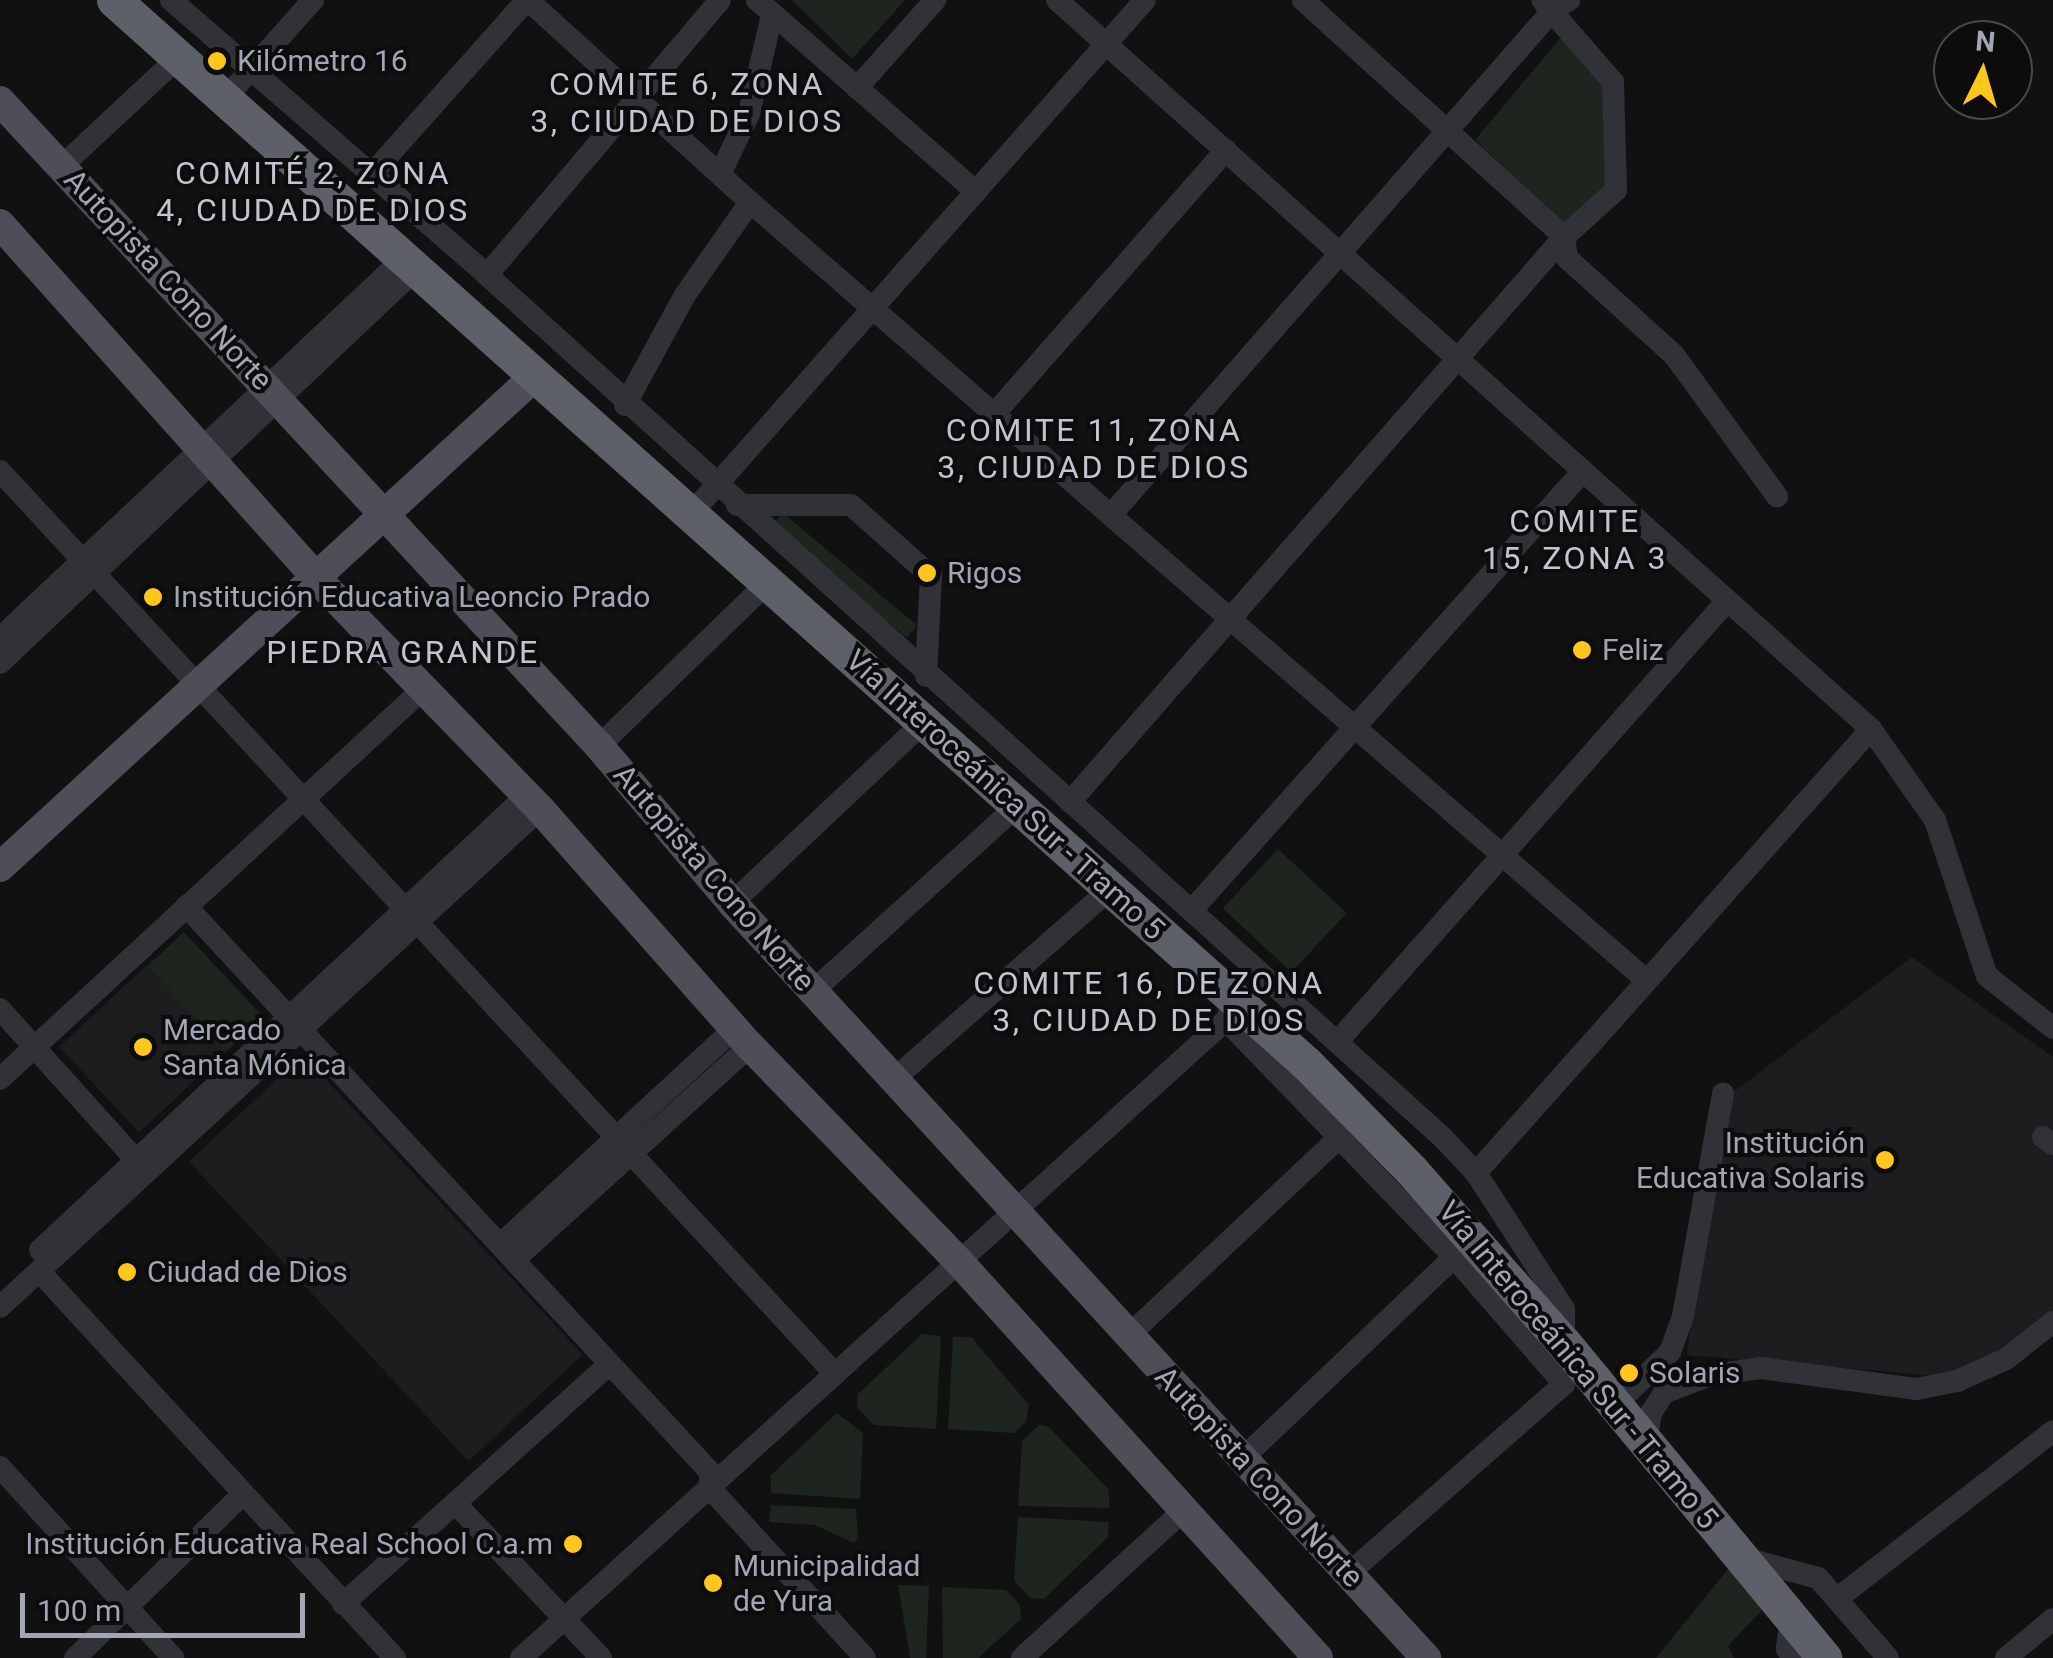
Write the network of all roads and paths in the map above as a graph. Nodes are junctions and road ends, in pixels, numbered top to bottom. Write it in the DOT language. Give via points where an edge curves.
graph roads {
  1 [pos="114,0"];
  2 [pos="172,0"];
  3 [pos="313,0"];
  4 [pos="527,0"];
  5 [pos="720,0"];
  6 [pos="935,0"];
  7 [pos="1057,0"];
  8 [pos="1146,0"];
  9 [pos="1302,0"];
  10 [pos="1555,4"];
  11 [pos="764,7"];
  12 [pos="1108,44"];
  13 [pos="179,57"];
  14 [pos="250,71"];
  15 [pos="857,88"];
  16 [pos="224,100"];
  17 [pos="0,101"];
  18 [pos="638,101"];
  19 [pos="1450,130"];
  20 [pos="1226,150"];
  21 [pos="62,166"];
  22 [pos="720,174"];
  23 [pos="372,175"];
  24 [pos="976,192"];
  25 [pos="750,202"];
  26 [pos="0,224"];
  27 [pos="1564,236"];
  28 [pos="1344,252"];
  29 [pos="409,265"];
  30 [pos="487,274"];
  31 [pos="873,306"];
  32 [pos="1462,360"];
  33 [pos="534,376"];
  34 [pos="275,395"];
  35 [pos="625,405"];
  36 [pos="995,413"];
  37 [pos="210,458"];
  38 [pos="0,471"];
  39 [pos="1582,471"];
  40 [pos="715,486"];
  41 [pos="1777,496"];
  42 [pos="737,504"];
  43 [pos="690,515"];
  44 [pos="1111,515"];
  45 [pos="387,516"];
  46 [pos="91,569"];
  47 [pos="317,578"];
  48 [pos="767,583"];
  49 [pos="1727,601"];
  50 [pos="1231,623"];
  51 [pos="0,638"];
  52 [pos="0,663"];
  53 [pos="926,676"];
  54 [pos="201,685"];
  55 [pos="424,688"];
  56 [pos="967,713"];
  57 [pos="924,722"];
  58 [pos="1356,726"];
  59 [pos="1871,729"];
  60 [pos="599,746"];
  61 [pos="974,767"];
  62 [pos="303,802"];
  63 [pos="534,802"];
  64 [pos="1070,802"];
  65 [pos="1018,806"];
  66 [pos="1504,857"];
  67 [pos="0,867"];
  68 [pos="1110,889"];
  69 [pos="732,903"];
  70 [pos="186,906"];
  71 [pos="1192,910"];
  72 [pos="413,918"];
  73 [pos="1646,980"];
  74 [pos="813,990"];
  75 [pos="0,1009"];
  76 [pos="1230,1010"];
  77 [pos="297,1025"];
  78 [pos="2053,1028"];
  79 [pos="742,1037"];
  80 [pos="1339,1040"];
  81 [pos="34,1047"];
  82 [pos="0,1079"];
  83 [pos="894,1079"];
  84 [pos="1723,1094"];
  85 [pos="1338,1139"];
  86 [pos="624,1148"];
  87 [pos="142,1168"];
  88 [pos="1476,1173"];
  89 [pos="1012,1210"];
  90 [pos="509,1251"];
  91 [pos="1454,1257"];
  92 [pos="960,1263"];
  93 [pos="39,1271"];
  94 [pos="0,1286"];
  95 [pos="0,1308"];
  96 [pos="2053,1322"];
  97 [pos="1128,1336"];
  98 [pos="1563,1342"];
  99 [pos="610,1364"];
  100 [pos="835,1374"];
  101 [pos="1564,1384"];
  102 [pos="1614,1406"];
  103 [pos="2052,1435"];
  104 [pos="1646,1442"];
  105 [pos="1242,1459"];
  106 [pos="0,1468"];
  107 [pos="709,1487"];
  108 [pos="243,1494"];
  109 [pos="455,1503"];
  110 [pos="1183,1511"];
  111 [pos="1744,1558"];
  112 [pos="1348,1574"];
  113 [pos="1838,1598"];
  114 [pos="343,1604"];
  115 [pos="126,1608"];
  116 [pos="564,1618"];
  117 [pos="1790,1619"];
  118 [pos="2053,1619"];
  119 [pos="74,1658"];
  120 [pos="174,1658"];
  121 [pos="394,1658"];
  122 [pos="521,1658"];
  123 [pos="601,1658"];
  124 [pos="865,1658"];
  125 [pos="1022,1658"];
  126 [pos="1318,1658"];
  127 [pos="1426,1658"];
  128 [pos="1793,1658"];
  129 [pos="1824,1658"];
  130 [pos="1888,1658"];
  131 [pos="2006,1658"];
  1 -- 13 [label="highway, Vía Interoceánica Sur - Tramo 5"];
  2 -- 14 [label="street"];
  3 -- 14 [label="street"];
  4 -- 18 [label="street"];
  4 -- 23 [label="street"];
  5 -- 18 [label="street"];
  6 -- 15 [label="street"];
  7 -- 12 [label="street"];
  8 -- 12 [label="street"];
  9 -- 19 [label="street"];
  10 -- 19 [label="street"];
  10 -- 27 [label="street" via="1600,62 1618,110 1616,190"];
  11 -- 15 [label="street"];
  11 -- 22 [label="street" via="748,114"];
  12 -- 20 [label="street"];
  12 -- 24 [label="street"];
  13 -- 16 [label="highway, Vía Interoceánica Sur - Tramo 5"];
  13 -- 21 [label="street"];
  14 -- 16 [label="street"];
  14 -- 23 [label="street"];
  15 -- 24 [label="street"];
  16 -- 29 [label="highway, Vía Interoceánica Sur - Tramo 5"];
  17 -- 21 [label="main road, Autopista Cono Norte"];
  18 -- 22 [label="street"];
  18 -- 30 [label="street"];
  19 -- 27 [label="street"];
  19 -- 28 [label="street"];
  20 -- 28 [label="street"];
  20 -- 36 [label="street"];
  21 -- 34 [label="main road, Autopista Cono Norte"];
  22 -- 25 [label="street"];
  23 -- 30 [label="street"];
  24 -- 31 [label="street"];
  25 -- 31 [label="street"];
  25 -- 35 [label="street" via="685,296"];
  26 -- 37 [label="main road"];
  27 -- 32 [label="street"];
  27 -- 41 [label="street" via="1568,258 1674,355"];
  28 -- 32 [label="street"];
  28 -- 44 [label="street"];
  29 -- 33 [label="highway, Vía Interoceánica Sur - Tramo 5"];
  29 -- 34 [label="street"];
  30 -- 35 [label="street"];
  31 -- 36 [label="street"];
  31 -- 40 [label="street"];
  32 -- 39 [label="street"];
  32 -- 50 [label="street"];
  33 -- 43 [label="highway, Vía Interoceánica Sur - Tramo 5"];
  33 -- 45 [label="main road"];
  34 -- 37 [label="street"];
  34 -- 45 [label="main road, Autopista Cono Norte"];
  35 -- 40 [label="street"];
  36 -- 44 [label="street"];
  37 -- 46 [label="street"];
  37 -- 47 [label="main road"];
  38 -- 46 [label="street"];
  39 -- 49 [label="street"];
  39 -- 58 [label="street"];
  40 -- 42 [label="street"];
  40 -- 43 [label="street"];
  42 -- 53 [label="street"];
  42 -- 53 [label="street" via="851,505 931,576"];
  43 -- 48 [label="highway, Vía Interoceánica Sur - Tramo 5"];
  44 -- 50 [label="street"];
  45 -- 47 [label="main road"];
  45 -- 60 [label="main road, Autopista Cono Norte"];
  46 -- 51 [label="street"];
  46 -- 52 [label="street"];
  46 -- 54 [label="street"];
  47 -- 54 [label="main road"];
  47 -- 55 [label="main road"];
  48 -- 57 [label="highway, Vía Interoceánica Sur - Tramo 5"];
  48 -- 60 [label="street"];
  49 -- 59 [label="street"];
  49 -- 66 [label="street"];
  50 -- 58 [label="street"];
  50 -- 64 [label="street"];
  53 -- 56 [label="street"];
  54 -- 62 [label="street"];
  54 -- 67 [label="main road"];
  55 -- 62 [label="street"];
  55 -- 63 [label="main road"];
  56 -- 61 [label="street"];
  56 -- 64 [label="street"];
  57 -- 61 [label="highway, Vía Interoceánica Sur - Tramo 5"];
  57 -- 69 [label="street"];
  58 -- 66 [label="street"];
  58 -- 71 [label="street"];
  59 -- 73 [label="street"];
  59 -- 78 [label="street" via="1935,820 1986,976"];
  60 -- 69 [label="main road, Autopista Cono Norte"];
  61 -- 65 [label="highway, Vía Interoceánica Sur - Tramo 5"];
  62 -- 70 [label="street"];
  62 -- 72 [label="street"];
  63 -- 72 [label="street"];
  63 -- 79 [label="main road"];
  64 -- 71 [label="street"];
  65 -- 68 [label="highway, Vía Interoceánica Sur - Tramo 5"];
  65 -- 74 [label="street"];
  66 -- 73 [label="street"];
  66 -- 80 [label="street"];
  68 -- 76 [label="highway, Vía Interoceánica Sur - Tramo 5"];
  68 -- 83 [label="street"];
  69 -- 74 [label="main road, Autopista Cono Norte"];
  70 -- 77 [label="street"];
  70 -- 81 [label="street"];
  71 -- 80 [label="street" via="1307,1021"];
  72 -- 77 [label="street"];
  72 -- 86 [label="street"];
  73 -- 88 [label="street"];
  74 -- 83 [label="main road, Autopista Cono Norte"];
  75 -- 81 [label="street"];
  76 -- 85 [label="street"];
  76 -- 89 [label="street"];
  76 -- 98 [label="highway, Vía Interoceánica Sur - Tramo 5" via="1369,1126"];
  77 -- 87 [label="street"];
  77 -- 90 [label="street"];
  79 -- 86 [label="street"];
  79 -- 92 [label="main road"];
  80 -- 88 [label="street"];
  81 -- 82 [label="street"];
  81 -- 87 [label="street"];
  83 -- 89 [label="main road, Autopista Cono Norte"];
  84 -- 102 [label="street" via="1670,1352"];
  85 -- 91 [label="street"];
  85 -- 97 [label="street"];
  86 -- 90 [label="street"];
  86 -- 100 [label="street"];
  87 -- 93 [label="street"];
  87 -- 94 [label="street"];
  88 -- 98 [label="street" via="1564,1309"];
  89 -- 92 [label="street"];
  89 -- 97 [label="main road, Autopista Cono Norte"];
  90 -- 99 [label="street"];
  91 -- 101 [label="street"];
  91 -- 105 [label="street"];
  92 -- 100 [label="street"];
  92 -- 110 [label="main road"];
  93 -- 95 [label="street"];
  93 -- 108 [label="street"];
  96 -- 104 [label="street" via="2006,1359 1957,1382 1916,1389 1761,1368 1708,1376 1664,1393"];
  97 -- 105 [label="main road, Autopista Cono Norte"];
  98 -- 101 [label="street"];
  98 -- 102 [label="highway, Vía Interoceánica Sur - Tramo 5"];
  99 -- 107 [label="street" via="711,1473"];
  99 -- 109 [label="street"];
  100 -- 107 [label="street"];
  101 -- 112 [label="street"];
  102 -- 104 [label="highway, Vía Interoceánica Sur - Tramo 5"];
  103 -- 113 [label="street"];
  104 -- 111 [label="highway, Vía Interoceánica Sur - Tramo 5"];
  105 -- 112 [label="main road, Autopista Cono Norte"];
  106 -- 115 [label="street"];
  107 -- 116 [label="street"];
  107 -- 124 [label="street"];
  108 -- 114 [label="street"];
  108 -- 115 [label="street"];
  109 -- 114 [label="street"];
  109 -- 116 [label="street"];
  110 -- 125 [label="street"];
  110 -- 126 [label="main road"];
  111 -- 113 [label="street" via="1800,1569"];
  111 -- 117 [label="highway, Vía Interoceánica Sur - Tramo 5"];
  112 -- 127 [label="main road, Autopista Cono Norte"];
  113 -- 130 [label="street"];
  114 -- 121 [label="street"];
  115 -- 119 [label="street"];
  115 -- 120 [label="street"];
  116 -- 122 [label="street"];
  116 -- 123 [label="street"];
  117 -- 128 [label="street" via="1787,1648"];
  117 -- 129 [label="highway, Vía Interoceánica Sur - Tramo 5"];
  118 -- 131 [label="street"];
}
